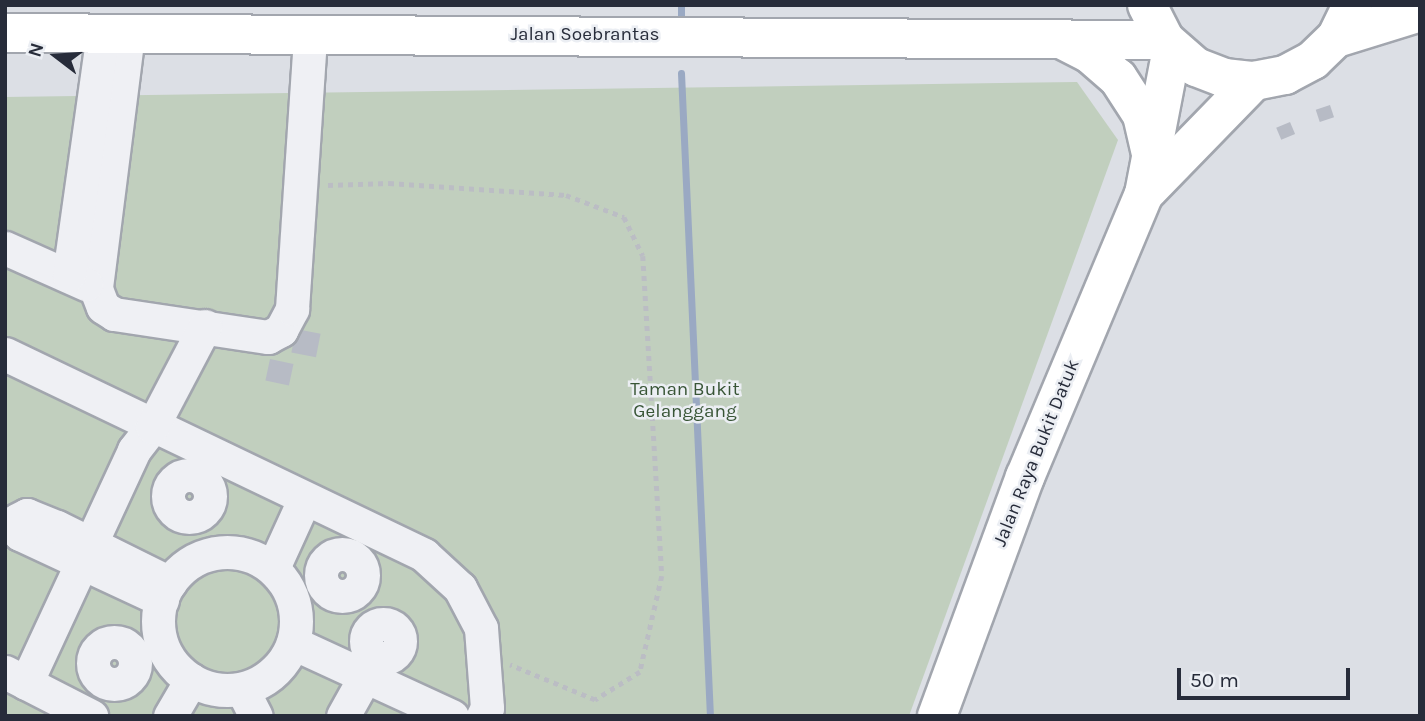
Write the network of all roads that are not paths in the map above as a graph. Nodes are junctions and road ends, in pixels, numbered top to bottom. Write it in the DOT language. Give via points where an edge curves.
graph roads {
  1 [pos="1147,5"];
  2 [pos="1420,12"];
  3 [pos="117,19"];
  4 [pos="1344,22"];
  5 [pos="5,33"];
  6 [pos="310,35"];
  7 [pos="1065,41"];
  8 [pos="1169,44"];
  9 [pos="1254,81"];
  10 [pos="1151,157"];
  11 [pos="1144,194"];
  12 [pos="5,248"];
  13 [pos="83,282"];
  14 [pos="192,324"];
  15 [pos="5,354"];
  16 [pos="141,432"];
  17 [pos="296,495"];
  18 [pos="197,516"];
  19 [pos="88,552"];
  20 [pos="208,555"];
  21 [pos="264,563"];
  22 [pos="322,582"];
  23 [pos="166,591"];
  24 [pos="292,597"];
  25 [pos="289,651"];
  26 [pos="16,677"];
  27 [pos="361,686"];
  28 [pos="196,695"];
  29 [pos="252,707"];
  30 [pos="91,716"];
  31 [pos="170,716"];
  32 [pos="271,716"];
  33 [pos="405,716"];
  34 [pos="452,716"];
  35 [pos="483,716"];
  36 [pos="937,716"];
  1 -- 8 [label="main road"];
  2 -- 4 [label="main road"];
  3 -- 5 [label="main road, Jalan Soebrantas"];
  3 -- 6 [label="main road, Jalan Soebrantas"];
  3 -- 13 [label="lane"];
  4 -- 9 [label="main road" via="1313,61 1285,75"];
  6 -- 7 [label="main road, Jalan Soebrantas"];
  6 -- 14 [label="lane" via="292,309 281,330 268,337"];
  7 -- 8 [label="main road, Jalan Soebrantas"];
  7 -- 10 [label="main road" via="1090,54 1118,78 1142,115"];
  8 -- 9 [label="main road" via="1196,67 1224,78"];
  8 -- 10 [label="main road, Jalan Raya Bukit Datuk"];
  9 -- 11 [label="main road, Jalan Raya Bukit Datuk"];
  10 -- 11 [label="main road, Jalan Raya Bukit Datuk"];
  11 -- 36 [label="main road, Jalan Raya Bukit Datuk" via="1025,477"];
  12 -- 13 [label="lane"];
  13 -- 14 [label="lane" via="114,314"];
  14 -- 16 [label="lane"];
  15 -- 16 [label="lane"];
  16 -- 17 [label="lane"];
  16 -- 19 [label="lane"];
  17 -- 21 [label="lane"];
  17 -- 35 [label="lane" via="424,555 460,587 481,628"];
  18 -- 20 [label="lane"];
  19 -- 23 [label="lane"];
  19 -- 26 [label="lane"];
  20 -- 21 [label="lane" via="225,552"];
  20 -- 23 [label="lane" via="180,570"];
  21 -- 24 [label="lane"];
  22 -- 24 [label="lane"];
  23 -- 28 [label="lane" via="147,649 178,670"];
  24 -- 25 [label="lane" via="296,613"];
  25 -- 27 [label="lane"];
  25 -- 29 [label="lane" via="265,679"];
  26 -- 30 [label="lane"];
  27 -- 33 [label="lane"];
  27 -- 34 [label="lane"];
  28 -- 29 [label="lane"];
  28 -- 31 [label="lane"];
  29 -- 32 [label="lane"];
}
